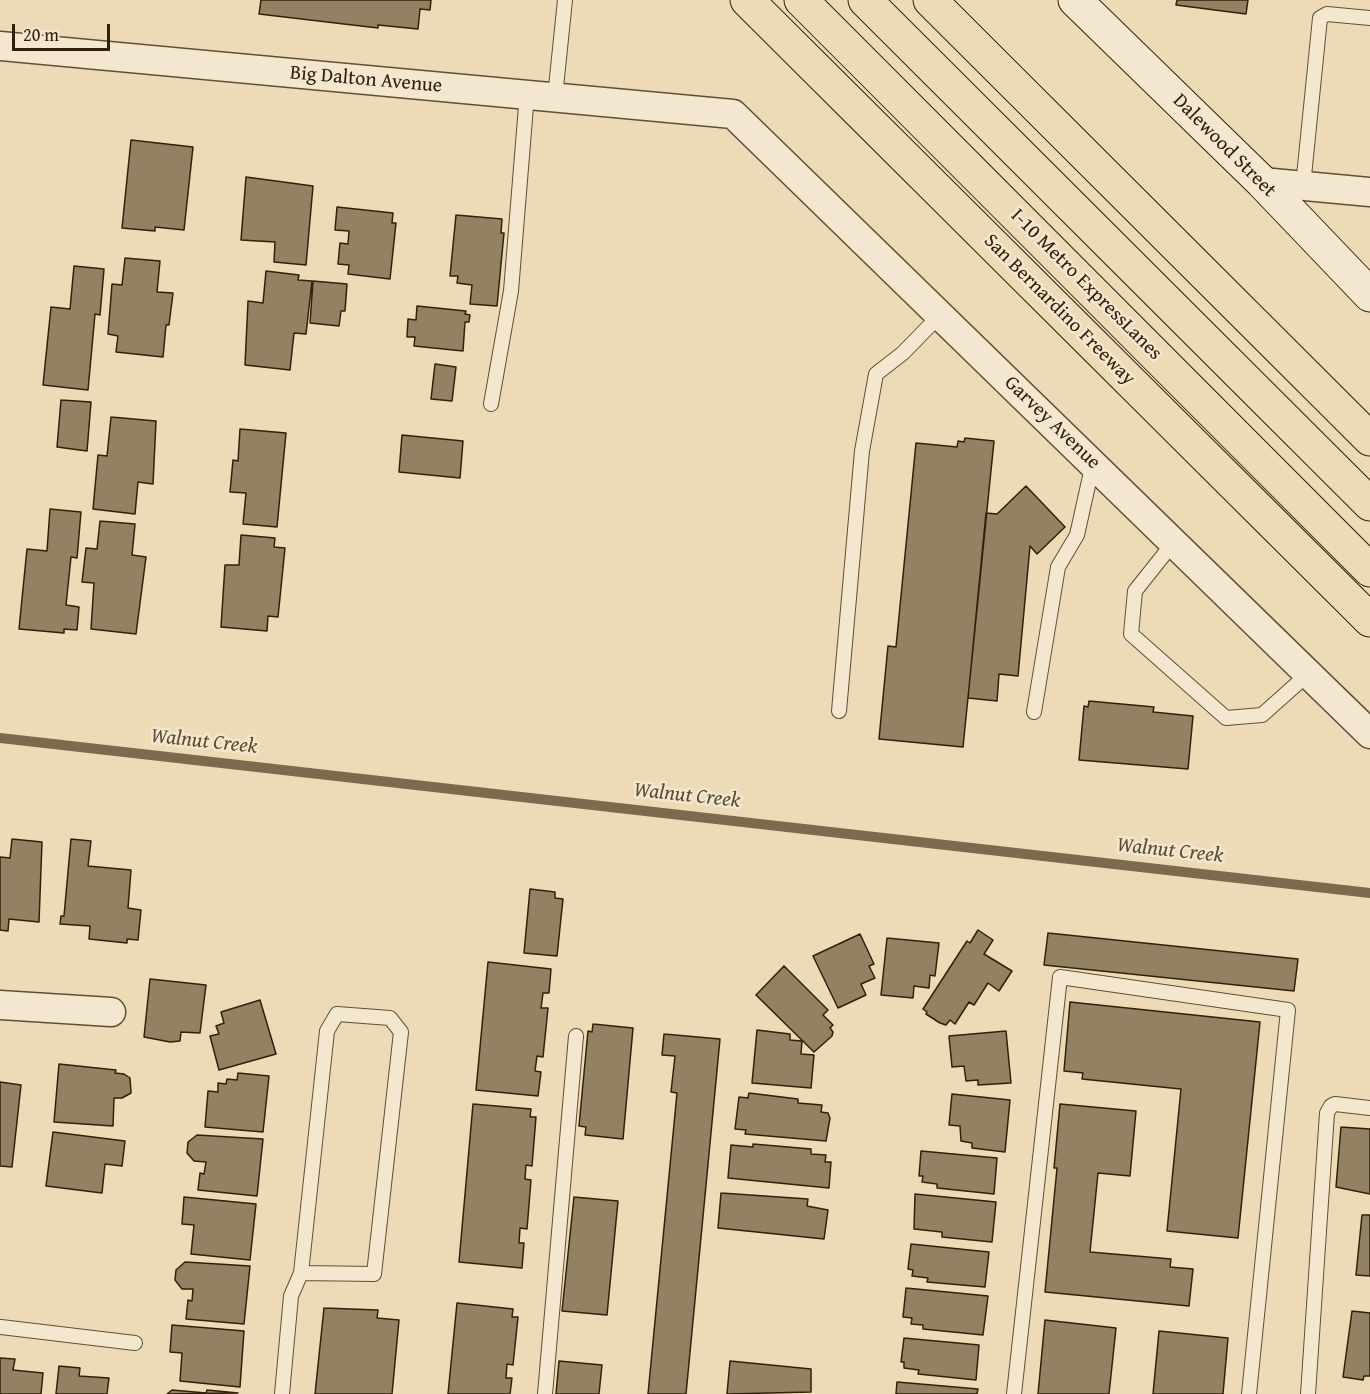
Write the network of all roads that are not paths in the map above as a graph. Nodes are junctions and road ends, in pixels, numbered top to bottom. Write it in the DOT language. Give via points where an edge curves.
graph roads {
  1 [pos="565,0"];
  2 [pos="747,0"];
  3 [pos="801,0"];
  4 [pos="865,0"];
  5 [pos="930,0"];
  6 [pos="1075,0"];
  7 [pos="1370,18"];
  8 [pos="0,46"];
  9 [pos="527,94"];
  10 [pos="555,97"];
  11 [pos="733,114"];
  12 [pos="1262,182"];
  13 [pos="1303,186"];
  14 [pos="1370,192"];
  15 [pos="1370,295"];
  16 [pos="940,314"];
  17 [pos="491,404"];
  18 [pos="1370,439"];
  19 [pos="1093,463"];
  20 [pos="1370,504"];
  21 [pos="1174,542"];
  22 [pos="1370,570"];
  23 [pos="1370,620"];
  24 [pos="1308,674"];
  25 [pos="839,711"];
  26 [pos="1035,712"];
  27 [pos="1370,734"];
  28 [pos="0,1005"];
  29 [pos="111,1012"];
  30 [pos="576,1036"];
  31 [pos="1370,1108"];
  32 [pos="301,1273"];
  33 [pos="2,1327"];
  34 [pos="135,1343"];
  35 [pos="282,1394"];
  36 [pos="544,1394"];
  37 [pos="1014,1394"];
  38 [pos="1249,1394"];
  39 [pos="1308,1394"];
  1 -- 10 [label="lane"];
  2 -- 23 [label="highway, San Bernardino Freeway"];
  3 -- 22 [label="highway, I-10 Metro ExpressLanes"];
  4 -- 20 [label="highway"];
  5 -- 18 [label="highway"];
  6 -- 12 [label="street, Dalewood Street"];
  7 -- 13 [label="lane" via="1327,14 1320,18"];
  8 -- 9 [label="street, Big Dalton Avenue"];
  9 -- 10 [label="street, Big Dalton Avenue"];
  9 -- 17 [label="lane" via="511,291"];
  10 -- 11 [label="street, Big Dalton Avenue"];
  11 -- 16 [label="street, Garvey Avenue"];
  12 -- 13 [label="street"];
  12 -- 15 [label="street, Dalewood Street"];
  13 -- 14 [label="street"];
  16 -- 19 [label="street, Garvey Avenue"];
  16 -- 25 [label="lane" via="903,353 876,374 862,451"];
  19 -- 21 [label="street, Garvey Avenue"];
  19 -- 26 [label="lane" via="1077,535 1058,567"];
  21 -- 24 [label="street, Garvey Avenue"];
  21 -- 24 [label="lane" via="1135,591 1131,634 1226,718 1262,715"];
  24 -- 27 [label="street, Garvey Avenue"];
  28 -- 29 [label="street"];
  30 -- 36 [label="lane"];
  31 -- 39 [label="lane" via="1335,1104 1327,1113"];
  32 -- 32 [label="lane" via="374,1274 401,1032 390,1018 337,1014 327,1031"];
  32 -- 35 [label="lane" via="291,1296"];
  33 -- 34 [label="lane"];
  37 -- 38 [label="lane" via="1060,977 1288,1010"];
}
